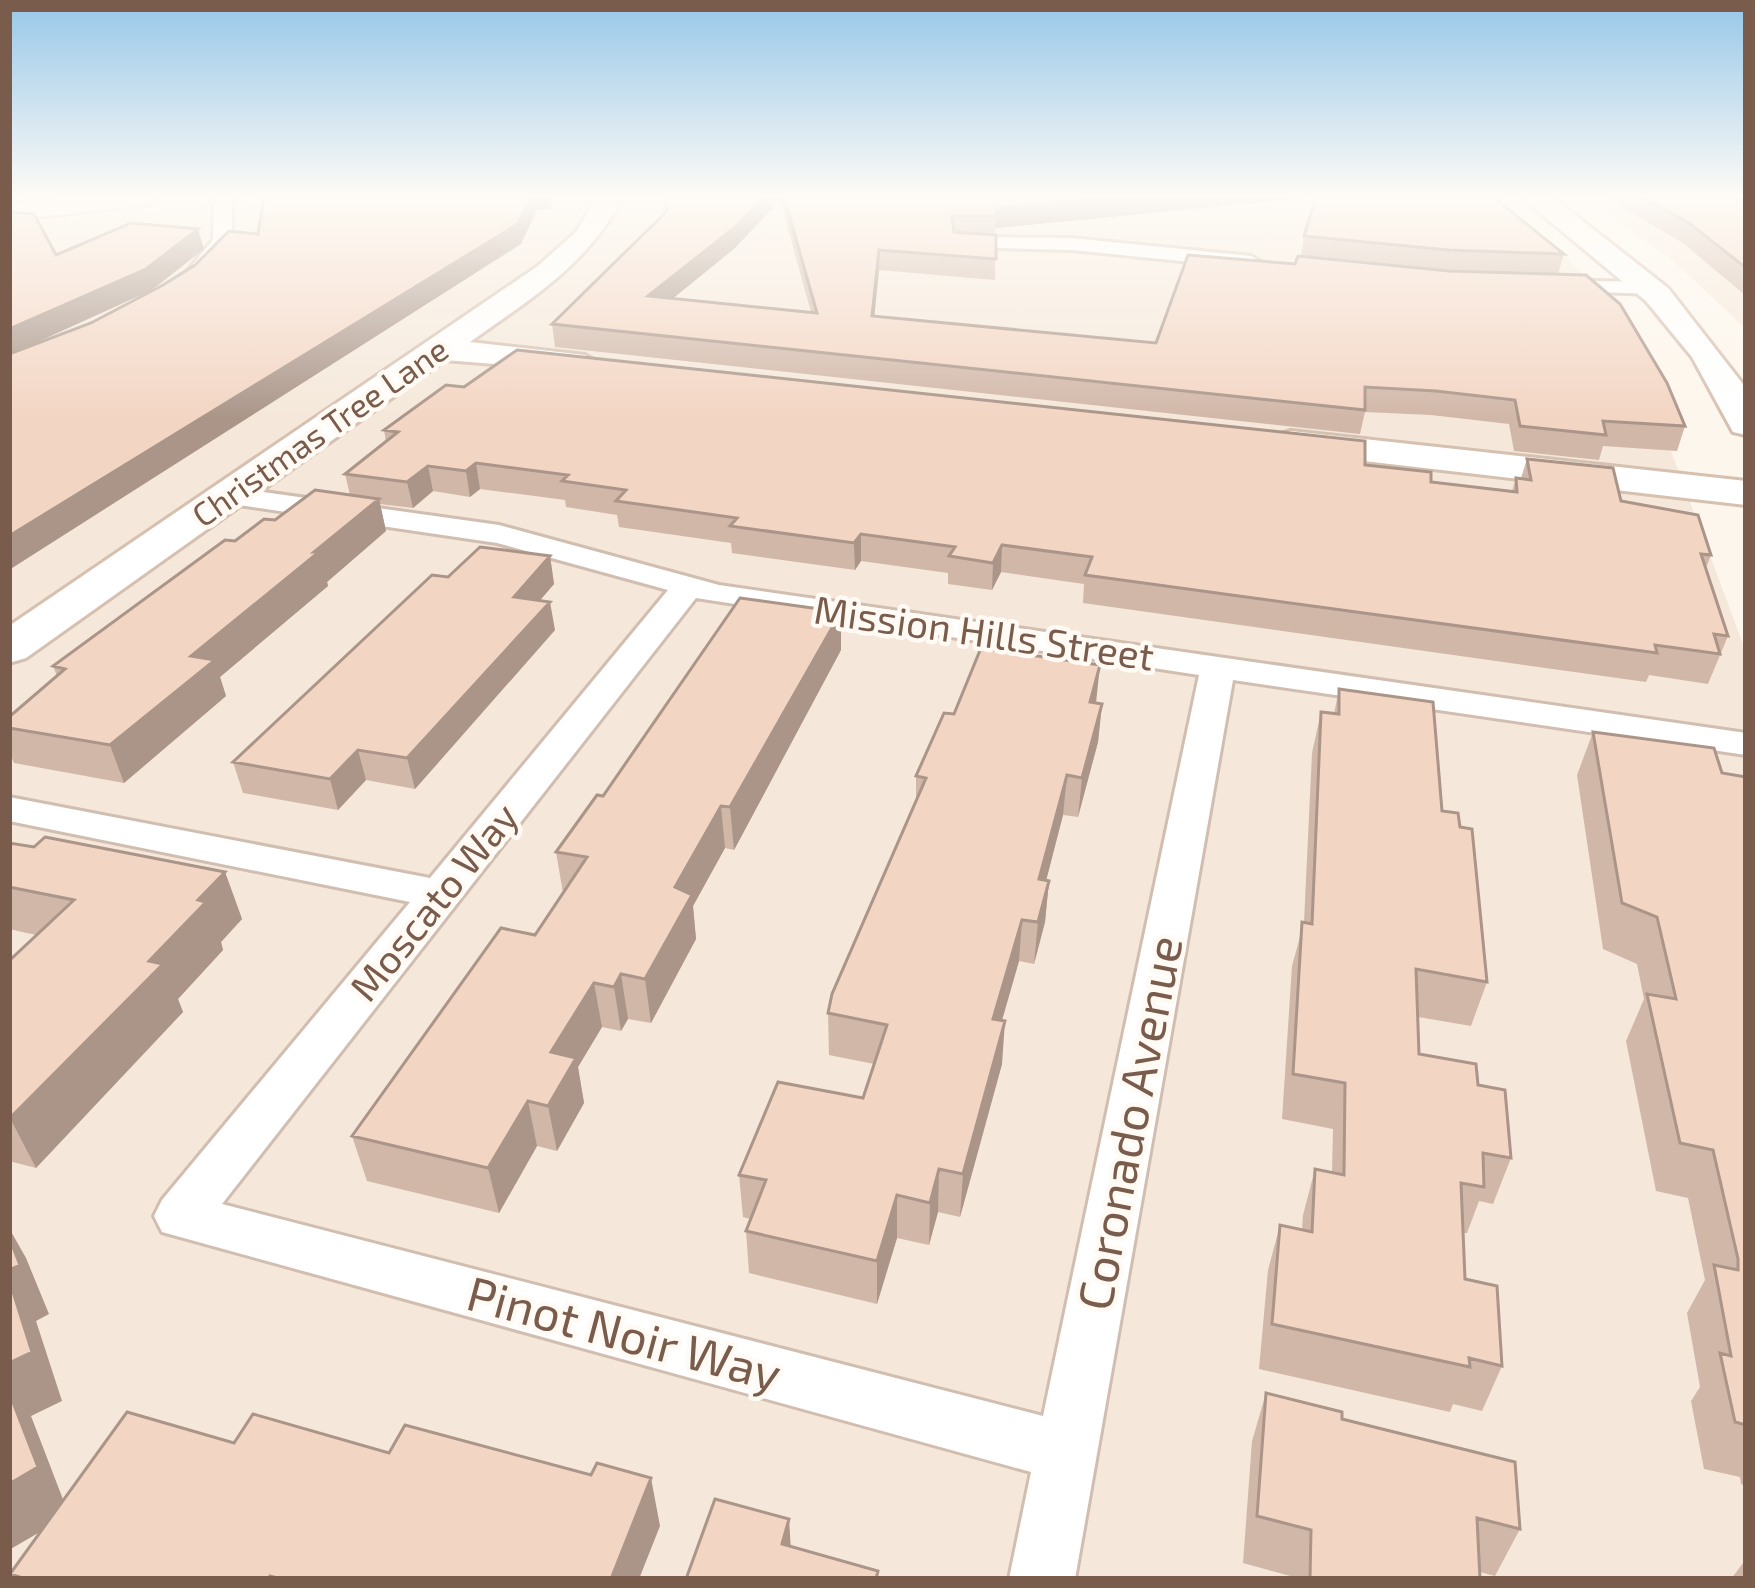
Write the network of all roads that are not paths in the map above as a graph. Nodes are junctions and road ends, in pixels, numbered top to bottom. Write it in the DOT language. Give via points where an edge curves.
graph roads {
  1 [pos="193,271"];
  2 [pos="547,271"];
  3 [pos="1630,271"];
  4 [pos="1513,284"];
  5 [pos="1651,287"];
  6 [pos="170,289"];
  7 [pos="440,349"];
  8 [pos="630,370"];
  9 [pos="1746,424"];
  10 [pos="1247,438"];
  11 [pos="1746,493"];
  12 [pos="228,496"];
  13 [pos="688,588"];
  14 [pos="9,648"];
  15 [pos="1218,667"];
  16 [pos="1746,744"];
  17 [pos="9,809"];
  18 [pos="441,894"];
  19 [pos="182,1216"];
  20 [pos="1066,1452"];
  21 [pos="1042,1579"];
  1 -- 6 [label="street"];
  2 -- 7 [label="street, Christmas Tree Lane"];
  3 -- 5 [label="street"];
  4 -- 5 [label="street"];
  5 -- 9 [label="street" via="1714,365"];
  7 -- 8 [label="street"];
  7 -- 12 [label="street, Christmas Tree Lane"];
  10 -- 11 [label="street"];
  12 -- 13 [label="street, Mission Hills Street" via="499,534"];
  12 -- 14 [label="street, Christmas Tree Lane"];
  13 -- 15 [label="street, Mission Hills Street"];
  13 -- 18 [label="street, Moscato Way"];
  15 -- 16 [label="street, Mission Hills Street"];
  15 -- 20 [label="street, Coronado Avenue"];
  17 -- 18 [label="street"];
  18 -- 19 [label="street, Moscato Way"];
  19 -- 20 [label="street, Pinot Noir Way"];
  20 -- 21 [label="street, Coronado Avenue"];
}
